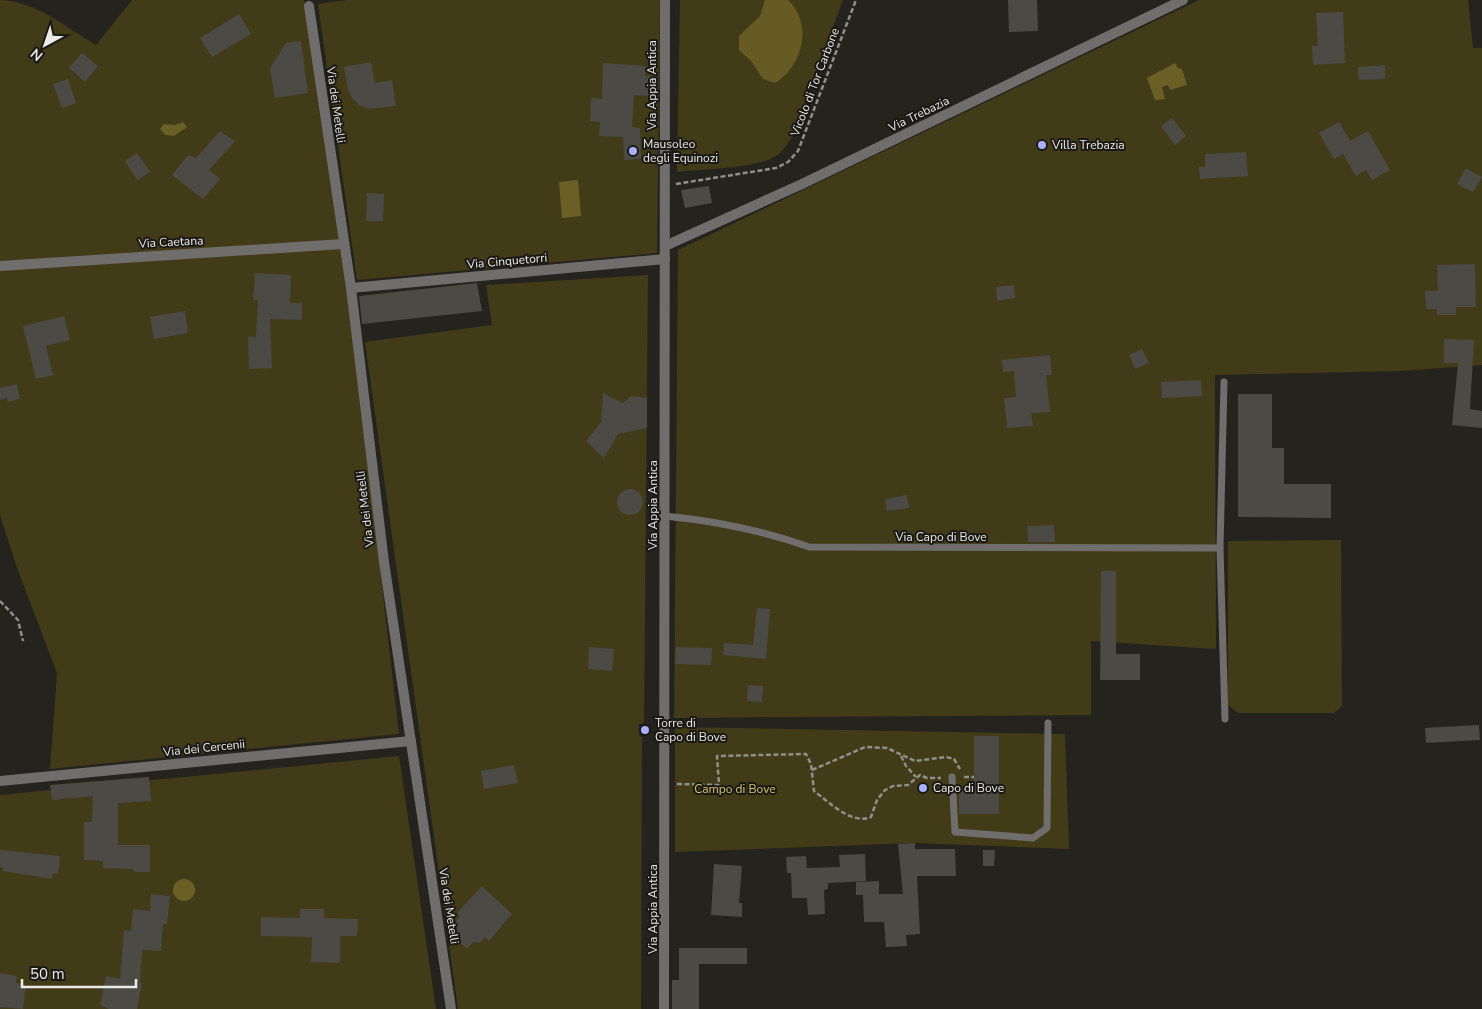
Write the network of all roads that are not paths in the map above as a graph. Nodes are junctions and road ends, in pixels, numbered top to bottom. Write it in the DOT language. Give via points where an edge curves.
graph roads {
  1 [pos="665,0"];
  2 [pos="1183,0"];
  3 [pos="309,6"];
  4 [pos="343,244"];
  5 [pos="665,246"];
  6 [pos="665,259"];
  7 [pos="0,266"];
  8 [pos="351,288"];
  9 [pos="1224,382"];
  10 [pos="665,516"];
  11 [pos="1220,548"];
  12 [pos="1225,719"];
  13 [pos="1048,723"];
  14 [pos="411,741"];
  15 [pos="952,778"];
  16 [pos="0,781"];
  17 [pos="451,1009"];
  18 [pos="664,1009"];
  1 -- 5 [label="street, Via Appia Antica"];
  2 -- 5 [label="street, Via Trebazia" via="791,190"];
  3 -- 4 [label="street, Via dei Metelli"];
  4 -- 7 [label="street, Via Caetana"];
  4 -- 8 [label="street, Via dei Metelli"];
  5 -- 6 [label="street, Via Appia Antica"];
  6 -- 8 [label="street, Via Cinquetorri"];
  6 -- 10 [label="street, Via Appia Antica"];
  8 -- 14 [label="street, Via dei Metelli" via="384,562"];
  9 -- 11 [label="lane"];
  10 -- 11 [label="lane, Via Capo di Bove" via="729,524 776,535 809,548"];
  10 -- 18 [label="street, Via Appia Antica"];
  11 -- 12 [label="lane"];
  13 -- 15 [label="lane" via="1048,828 1033,838 955,832"];
  14 -- 16 [label="street, Via dei Cercenii"];
  14 -- 17 [label="street, Via dei Metelli"];
}
